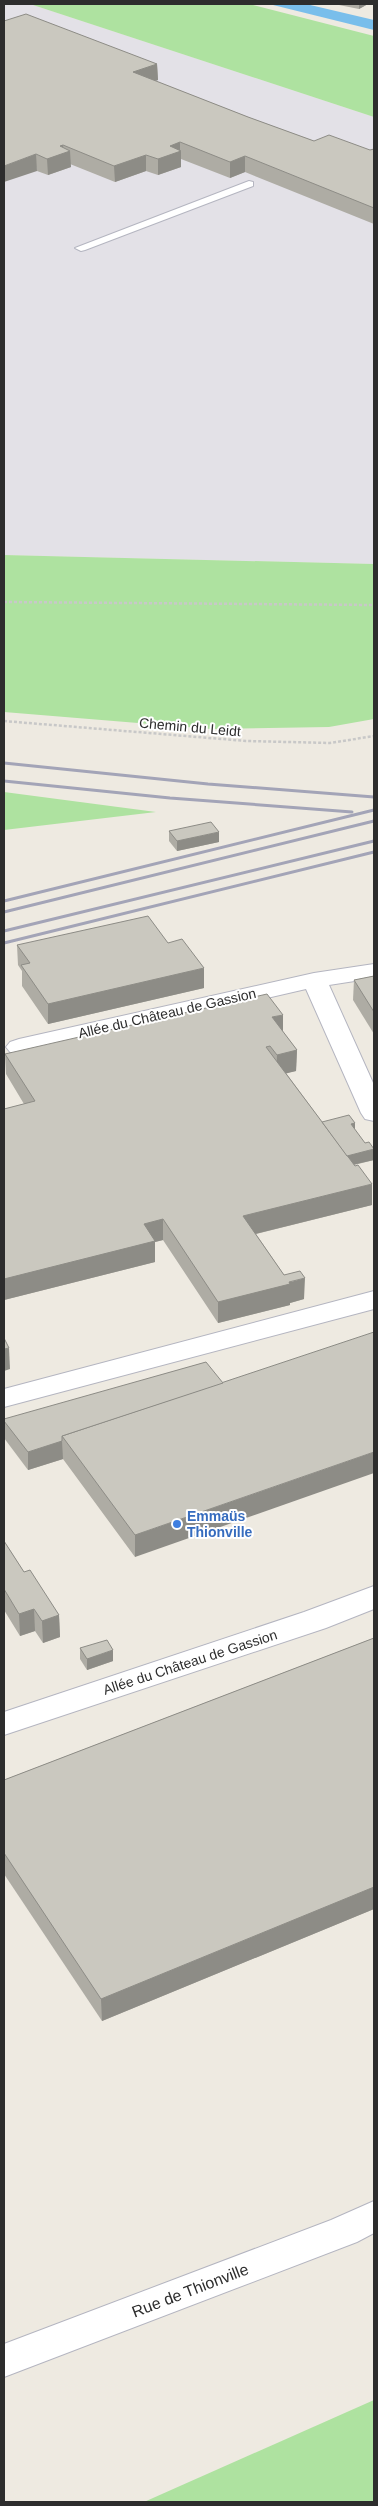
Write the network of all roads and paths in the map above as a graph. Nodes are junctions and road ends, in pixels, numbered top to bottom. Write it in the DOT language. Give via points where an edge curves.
graph roads {
  1 [pos="249,184"];
  2 [pos="81,248"];
  3 [pos="4,602"];
  4 [pos="374,605"];
  5 [pos="4,721"];
  6 [pos="374,736"];
  7 [pos="374,971"];
  8 [pos="314,980"];
  9 [pos="20,1047"];
  10 [pos="374,1113"];
  11 [pos="374,1300"];
  12 [pos="4,1398"];
  13 [pos="374,1596"];
  14 [pos="4,1724"];
  15 [pos="374,2216"];
  16 [pos="4,2361"];
  1 -- 2 [label="lane"];
  3 -- 4 [label="path"];
  5 -- 6 [label="path, Chemin du Leidt" via="246,741 330,743"];
  7 -- 8 [label="street, Allée du Château de Gassion"];
  8 -- 9 [label="street, Allée du Château de Gassion"];
  8 -- 10 [label="street"];
  11 -- 12 [label="street"];
  13 -- 14 [label="street, Allée du Château de Gassion" via="315,1620"];
  15 -- 16 [label="street, Rue de Thionville" via="344,2231"];
}
